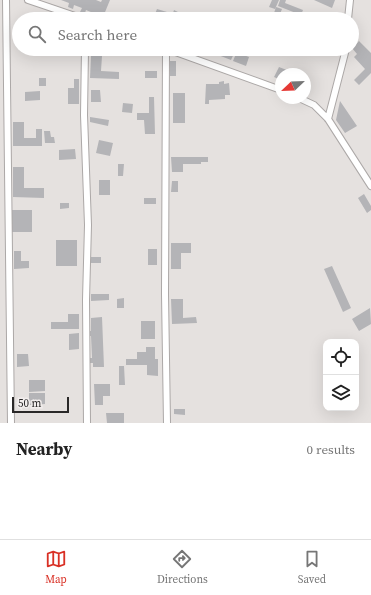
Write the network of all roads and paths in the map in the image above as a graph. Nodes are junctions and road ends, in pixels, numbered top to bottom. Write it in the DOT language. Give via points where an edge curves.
graph roads {
  1 [pos="6,0"];
  2 [pos="28,0"];
  3 [pos="350,0"];
  4 [pos="63,12"];
  5 [pos="349,12"];
  6 [pos="85,56"];
  7 [pos="166,56"];
  8 [pos="186,56"];
  9 [pos="344,56"];
  10 [pos="275,88"];
  11 [pos="311,104"];
  12 [pos="328,119"];
  13 [pos="371,186"];
  14 [pos="11,423"];
  15 [pos="88,423"];
  16 [pos="167,423"];
  1 -- 14 [label="street"];
  2 -- 4 [label="street"];
  3 -- 5 [label="street"];
  6 -- 15 [label="street"];
  7 -- 16 [label="street"];
  8 -- 10 [label="street"];
  9 -- 12 [label="street"];
  11 -- 12 [label="street"];
  12 -- 13 [label="street"];
}
